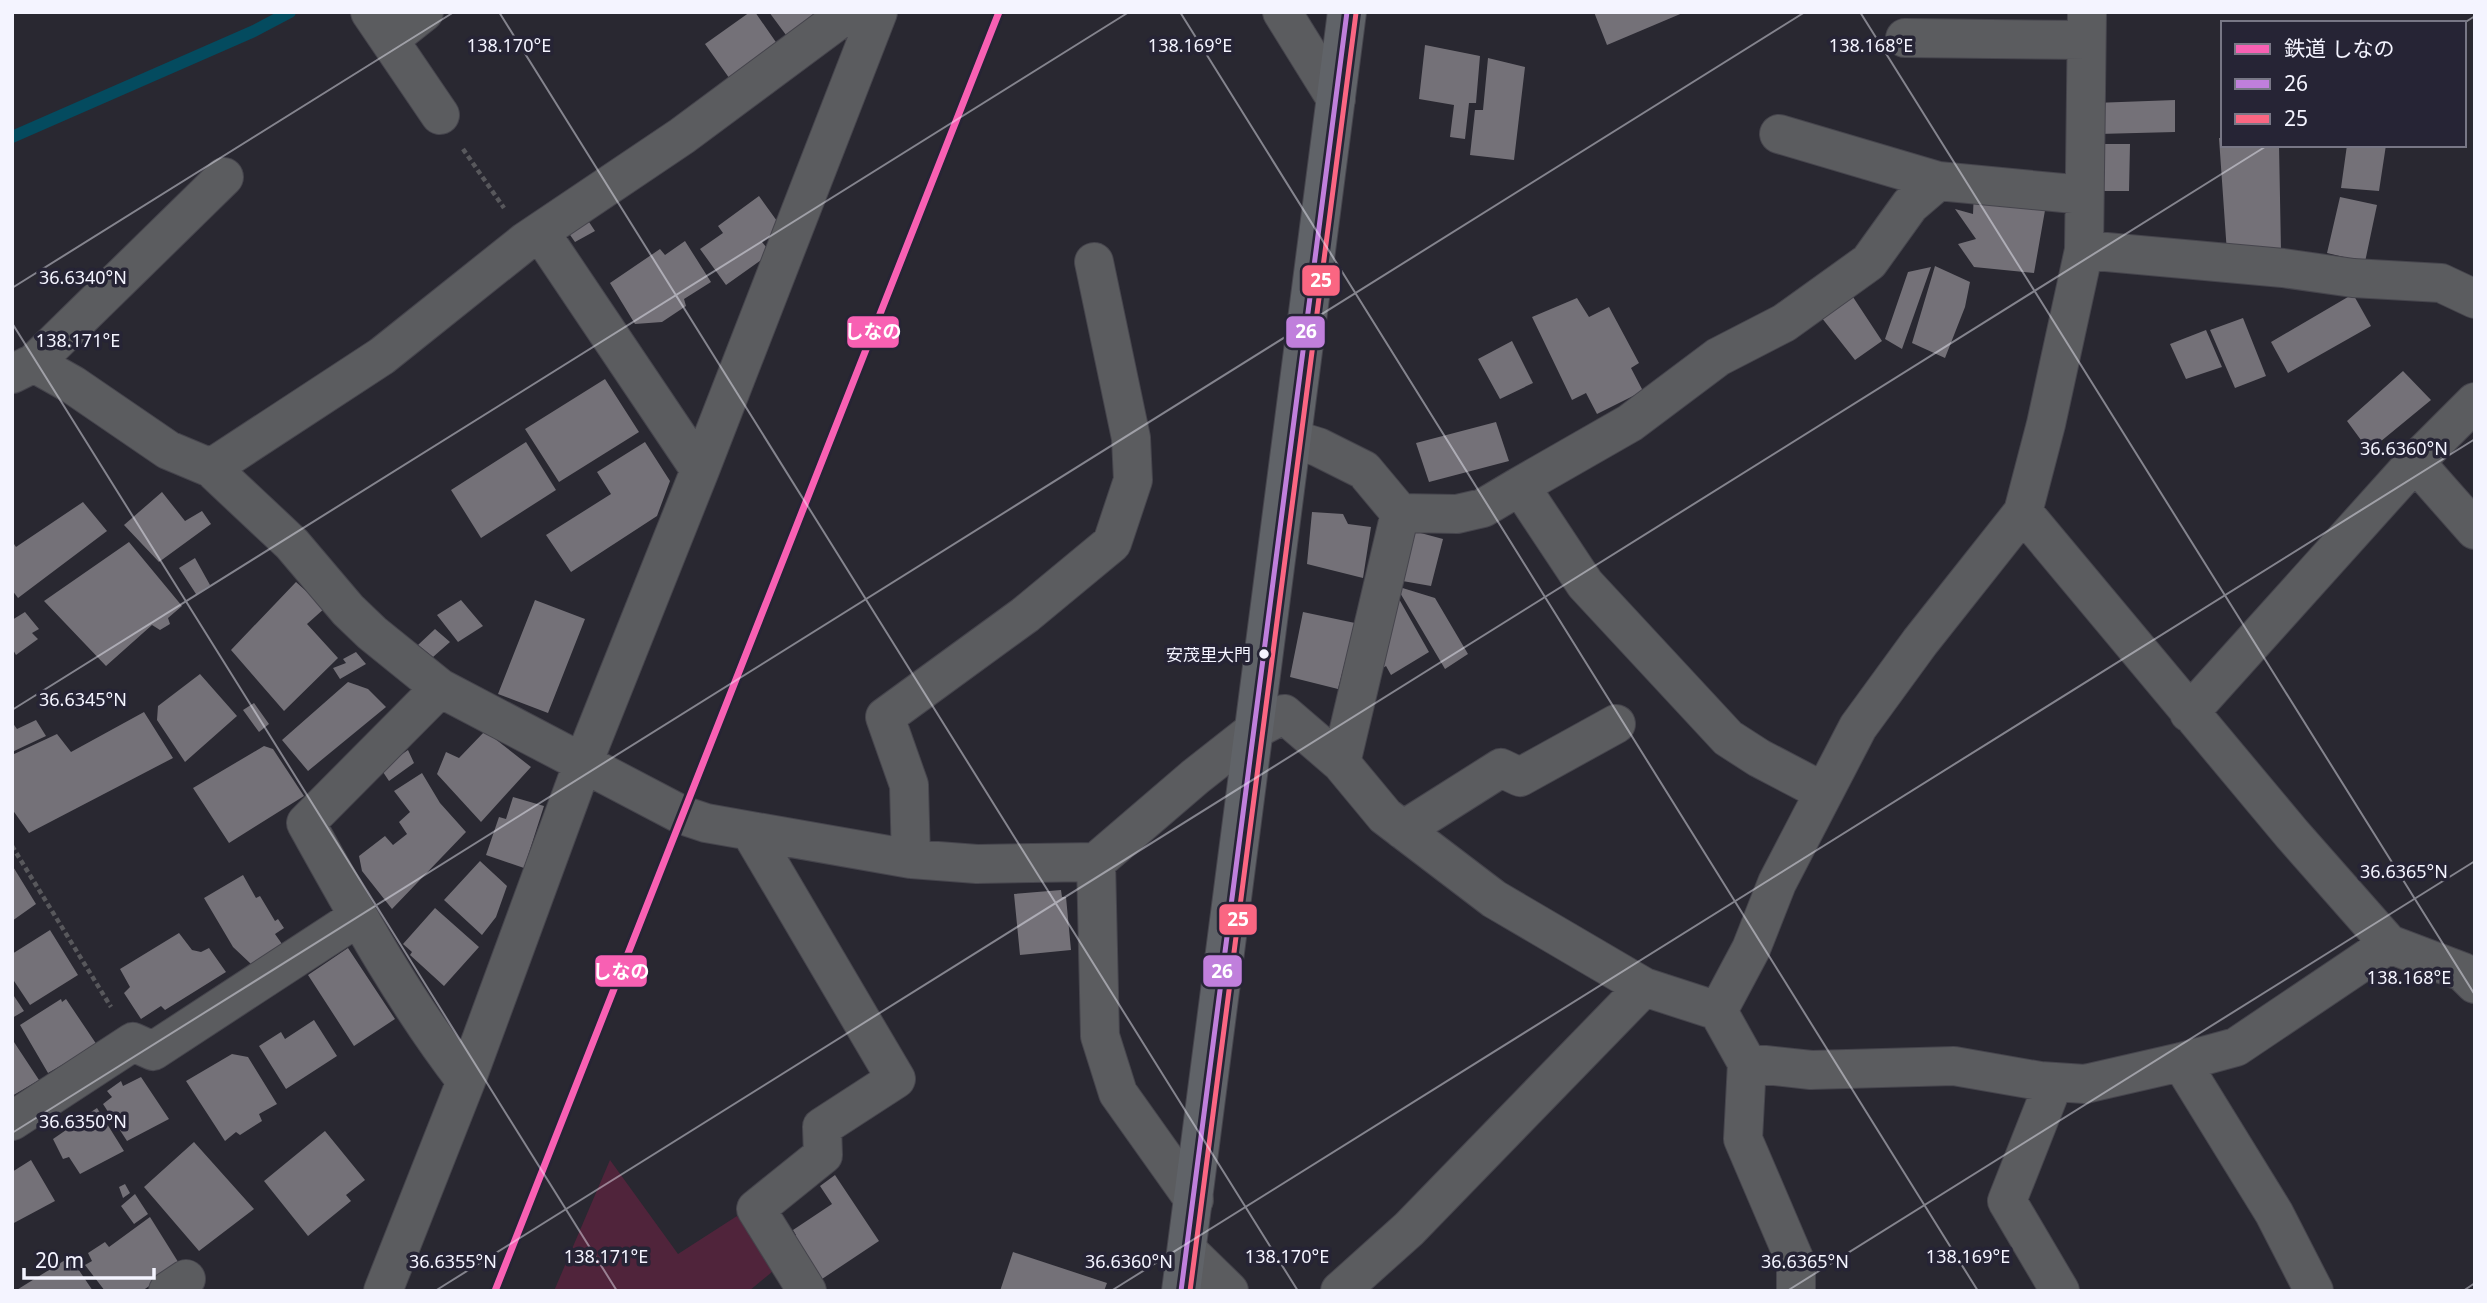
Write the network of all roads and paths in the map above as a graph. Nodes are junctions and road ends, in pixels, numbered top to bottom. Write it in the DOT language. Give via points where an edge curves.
graph roads {
  1 [pos="424,12"];
  2 [pos="849,12"];
  3 [pos="877,12"];
  4 [pos="1282,12"];
  5 [pos="1347,12"];
  6 [pos="380,26"];
  7 [pos="2086,26"];
  8 [pos="1905,38"];
  9 [pos="1336,99"];
  10 [pos="440,115"];
  11 [pos="1779,134"];
  12 [pos="224,177"];
  13 [pos="1938,181"];
  14 [pos="2084,195"];
  15 [pos="533,236"];
  16 [pos="2084,250"];
  17 [pos="1094,262"];
  18 [pos="2475,299"];
  19 [pos="23,368"];
  20 [pos="2475,402"];
  21 [pos="1292,439"];
  22 [pos="2415,462"];
  23 [pos="211,468"];
  24 [pos="700,470"];
  25 [pos="1520,486"];
  26 [pos="2023,512"];
  27 [pos="1400,513"];
  28 [pos="2475,530"];
  29 [pos="440,688"];
  30 [pos="2189,713"];
  31 [pos="1616,724"];
  32 [pos="1256,729"];
  33 [pos="583,763"];
  34 [pos="1341,763"];
  35 [pos="1824,792"];
  36 [pos="1403,830"];
  37 [pos="750,831"];
  38 [pos="12,846"];
  39 [pos="911,859"];
  40 [pos="1096,862"];
  41 [pos="358,917"];
  42 [pos="2389,944"];
  43 [pos="2471,973"];
  44 [pos="1644,986"];
  45 [pos="1718,1011"];
  46 [pos="133,1042"];
  47 [pos="2181,1062"];
  48 [pos="1747,1063"];
  49 [pos="466,1081"];
  50 [pos="2054,1082"];
  51 [pos="12,1121"];
  52 [pos="1194,1200"];
  53 [pos="1187,1250"];
  54 [pos="383,1291"];
  55 [pos="807,1291"];
  56 [pos="1181,1291"];
  57 [pos="1228,1291"];
  58 [pos="1340,1291"];
  59 [pos="1796,1291"];
  60 [pos="2060,1291"];
  61 [pos="2314,1291"];
  1 -- 6 [label="street"];
  2 -- 15 [label="street" via="682,136"];
  3 -- 24 [label="street"];
  4 -- 9 [label="street"];
  5 -- 9 [label="highway"];
  6 -- 10 [label="street"];
  7 -- 8 [label="street"];
  7 -- 14 [label="street"];
  9 -- 21 [label="highway"];
  10 -- 15 [label="path"];
  11 -- 13 [label="street"];
  12 -- 19 [label="street"];
  13 -- 14 [label="street"];
  13 -- 25 [label="street" via="1910,205 1869,262 1784,323 1718,358 1630,424"];
  14 -- 16 [label="street"];
  15 -- 23 [label="street" via="382,356"];
  15 -- 24 [label="street"];
  16 -- 18 [label="street" via="2441,283"];
  16 -- 26 [label="street"];
  17 -- 39 [label="street" via="1131,438 1133,481 1112,543 1025,615 885,717 909,785"];
  19 -- 23 [label="street" via="73,385 168,450"];
  20 -- 22 [label="street"];
  21 -- 27 [label="street" via="1364,470"];
  21 -- 32 [label="highway"];
  22 -- 28 [label="street"];
  22 -- 30 [label="street"];
  23 -- 29 [label="street" via="292,544 348,610"];
  24 -- 33 [label="street"];
  25 -- 27 [label="street" via="1470,511"];
  25 -- 35 [label="street" via="1585,584 1728,738"];
  26 -- 30 [label="street"];
  26 -- 35 [label="street" via="1858,727"];
  27 -- 34 [label="street"];
  29 -- 33 [label="street"];
  29 -- 41 [label="street" via="306,822"];
  30 -- 42 [label="street"];
  31 -- 36 [label="street" via="1520,777 1502,768"];
  32 -- 34 [label="street" via="1284,714"];
  32 -- 40 [label="street"];
  32 -- 52 [label="highway"];
  33 -- 37 [label="street" via="682,815"];
  33 -- 49 [label="street"];
  34 -- 36 [label="street" via="1385,816"];
  35 -- 45 [label="street"];
  36 -- 44 [label="street" via="1494,899"];
  37 -- 39 [label="street"];
  37 -- 55 [label="street" via="896,1079 822,1127 823,1155 756,1209"];
  38 -- 46 [label="path"];
  39 -- 40 [label="street" via="977,864"];
  40 -- 52 [label="street" via="1100,1036 1118,1093"];
  41 -- 46 [label="street" via="153,1051"];
  41 -- 49 [label="street" via="431,1036"];
  42 -- 43 [label="street"];
  42 -- 47 [label="street" via="2236,1047"];
  44 -- 45 [label="street"];
  44 -- 58 [label="street" via="1409,1229"];
  45 -- 48 [label="street"];
  46 -- 51 [label="street"];
  47 -- 50 [label="street" via="2085,1084"];
  47 -- 61 [label="street" via="2274,1213"];
  48 -- 50 [label="street" via="1811,1070 1954,1066"];
  48 -- 59 [label="street" via="1743,1139 1796,1263"];
  49 -- 54 [label="street"];
  50 -- 60 [label="street" via="2007,1200"];
  52 -- 53 [label="highway"];
  53 -- 56 [label="highway"];
  53 -- 57 [label="street"];
}
